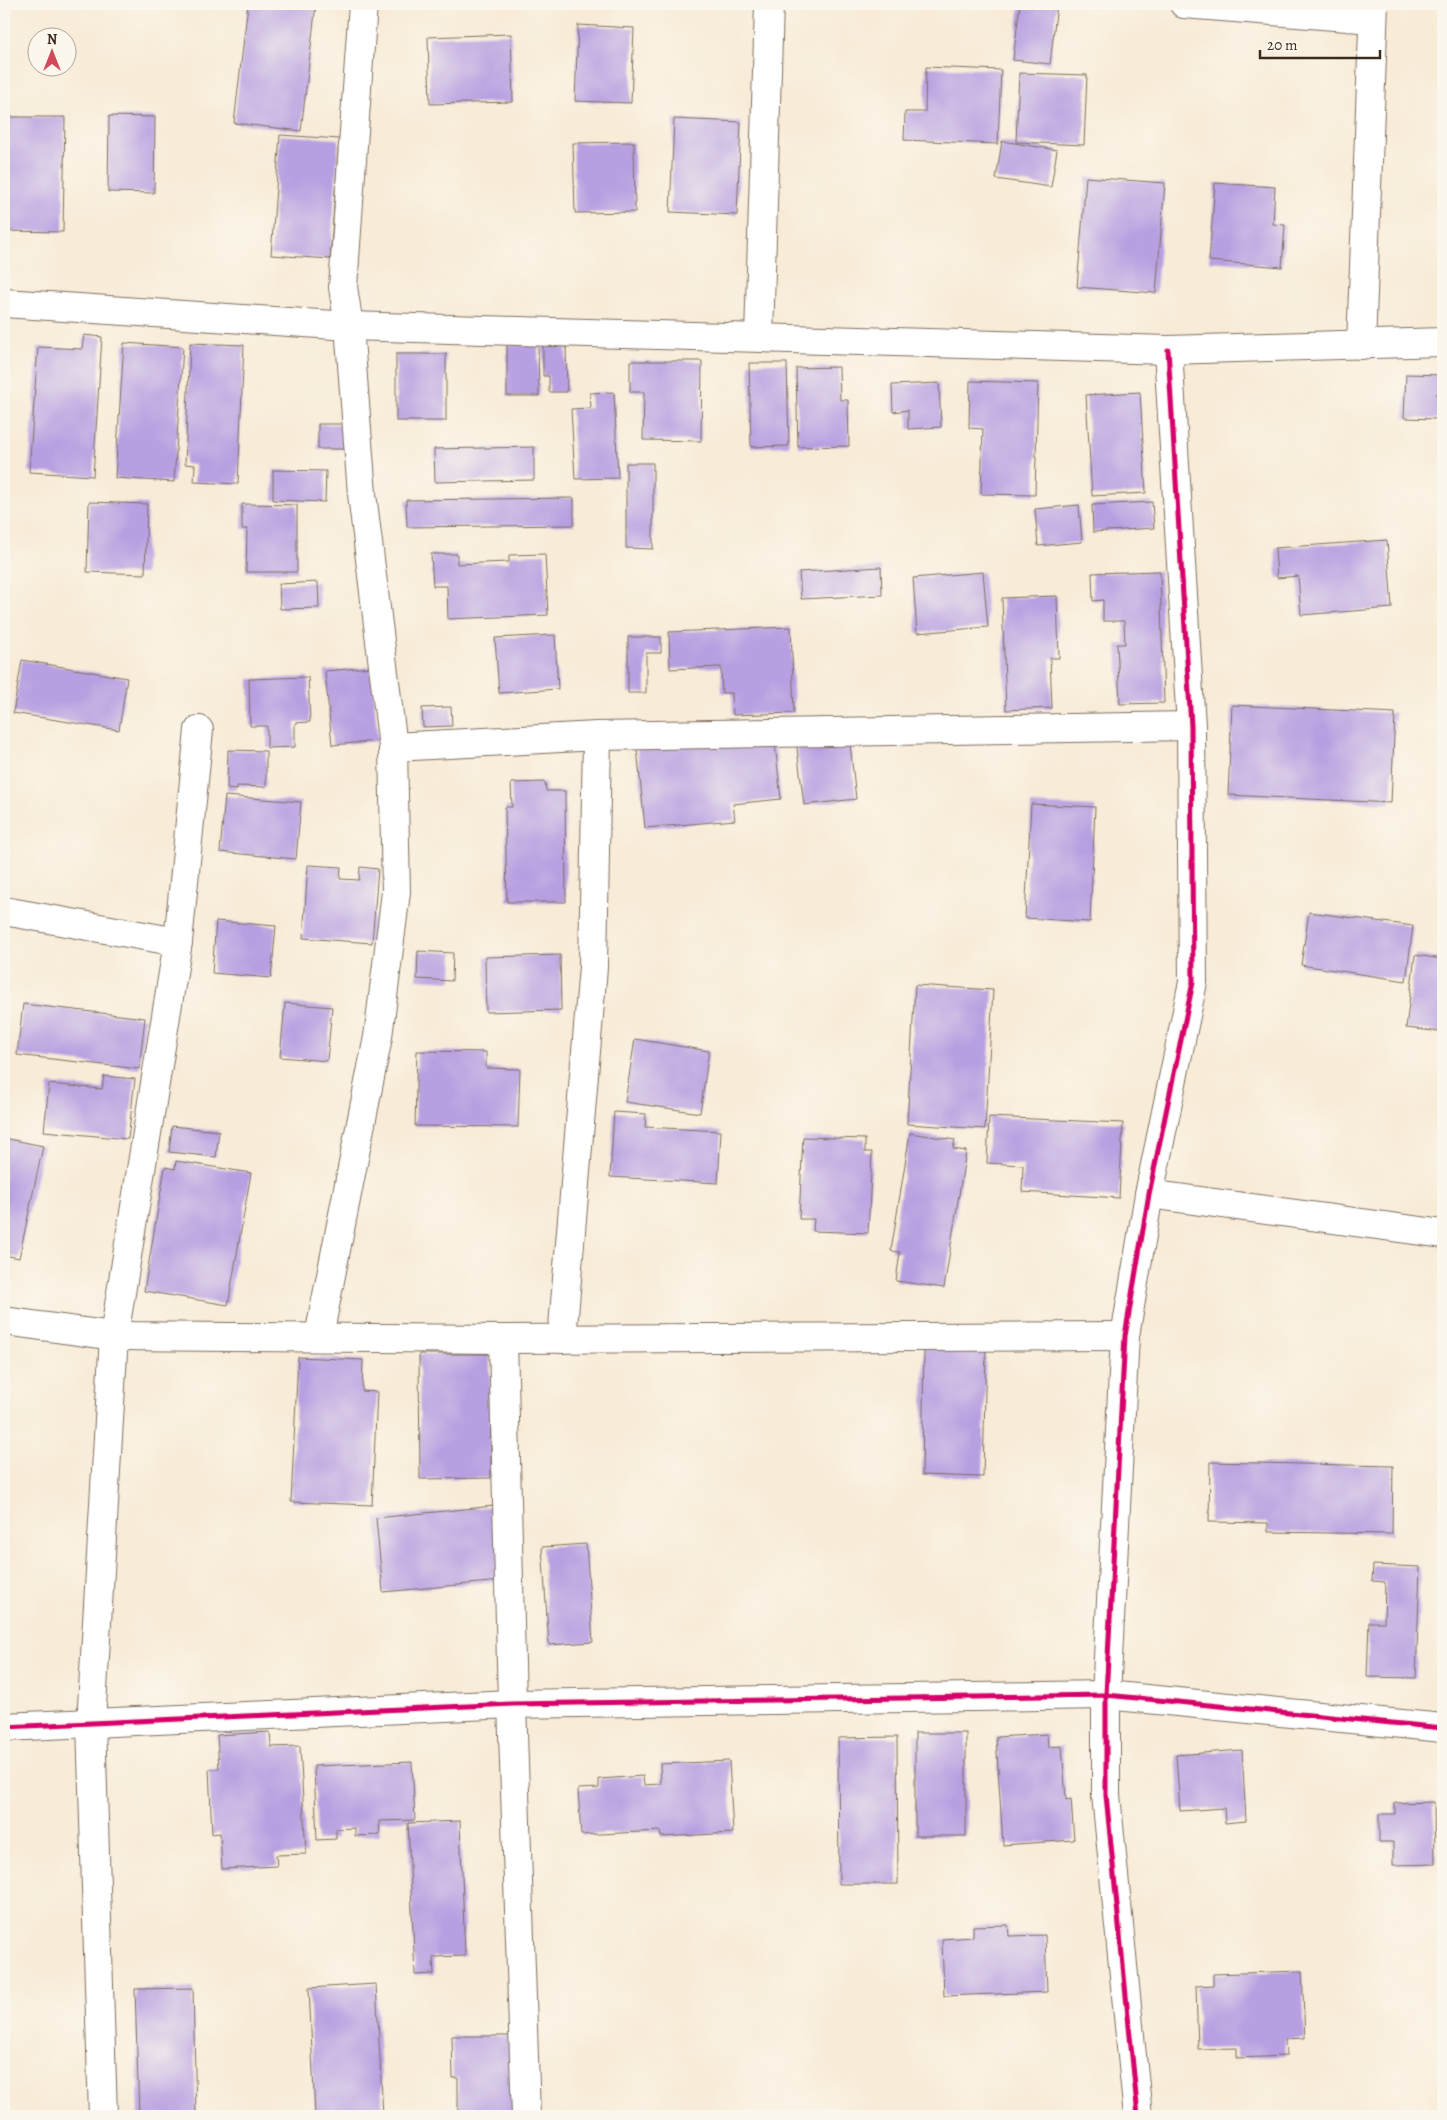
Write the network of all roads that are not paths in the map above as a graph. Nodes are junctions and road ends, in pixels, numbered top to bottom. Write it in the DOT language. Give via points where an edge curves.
graph roads {
  1 [pos="363,4"];
  2 [pos="769,4"];
  3 [pos="1184,4"];
  4 [pos="1374,11"];
  5 [pos="4,302"];
  6 [pos="348,326"];
  7 [pos="759,337"];
  8 [pos="1443,342"];
  9 [pos="1361,345"];
  10 [pos="1168,350"];
  11 [pos="1191,726"];
  12 [pos="199,730"];
  13 [pos="597,736"];
  14 [pos="392,747"];
  15 [pos="4,911"];
  16 [pos="178,942"];
  17 [pos="1149,1194"];
  18 [pos="1443,1234"];
  19 [pos="4,1321"];
  20 [pos="114,1336"];
  21 [pos="319,1336"];
  22 [pos="1124,1336"];
  23 [pos="503,1339"];
  24 [pos="562,1339"];
  25 [pos="1106,1695"];
  26 [pos="512,1704"];
  27 [pos="91,1723"];
  28 [pos="4,1727"];
  29 [pos="1443,1728"];
  30 [pos="103,2116"];
  31 [pos="526,2116"];
  32 [pos="1138,2116"];
  1 -- 6 [label="street" via="343,287"];
  2 -- 7 [label="street"];
  3 -- 4 [label="street"];
  4 -- 9 [label="street"];
  5 -- 6 [label="street"];
  6 -- 7 [label="street"];
  6 -- 14 [label="street" via="362,494"];
  7 -- 10 [label="street"];
  8 -- 9 [label="street"];
  9 -- 10 [label="street"];
  10 -- 11 [label="street"];
  11 -- 13 [label="street"];
  11 -- 17 [label="street" via="1193,982"];
  12 -- 16 [label="street"];
  13 -- 14 [label="street"];
  13 -- 24 [label="street" via="593,967"];
  14 -- 21 [label="street" via="396,892 378,1038"];
  15 -- 16 [label="street"];
  16 -- 20 [label="street"];
  17 -- 18 [label="street"];
  17 -- 22 [label="street"];
  19 -- 20 [label="street"];
  20 -- 21 [label="street"];
  20 -- 27 [label="street"];
  21 -- 23 [label="street"];
  22 -- 24 [label="street"];
  22 -- 25 [label="street"];
  23 -- 24 [label="street"];
  23 -- 26 [label="street"];
  25 -- 26 [label="street"];
  25 -- 29 [label="street"];
  25 -- 32 [label="street" via="1106,1795"];
  26 -- 27 [label="street"];
  26 -- 31 [label="street"];
  27 -- 28 [label="street"];
  27 -- 30 [label="street"];
}
